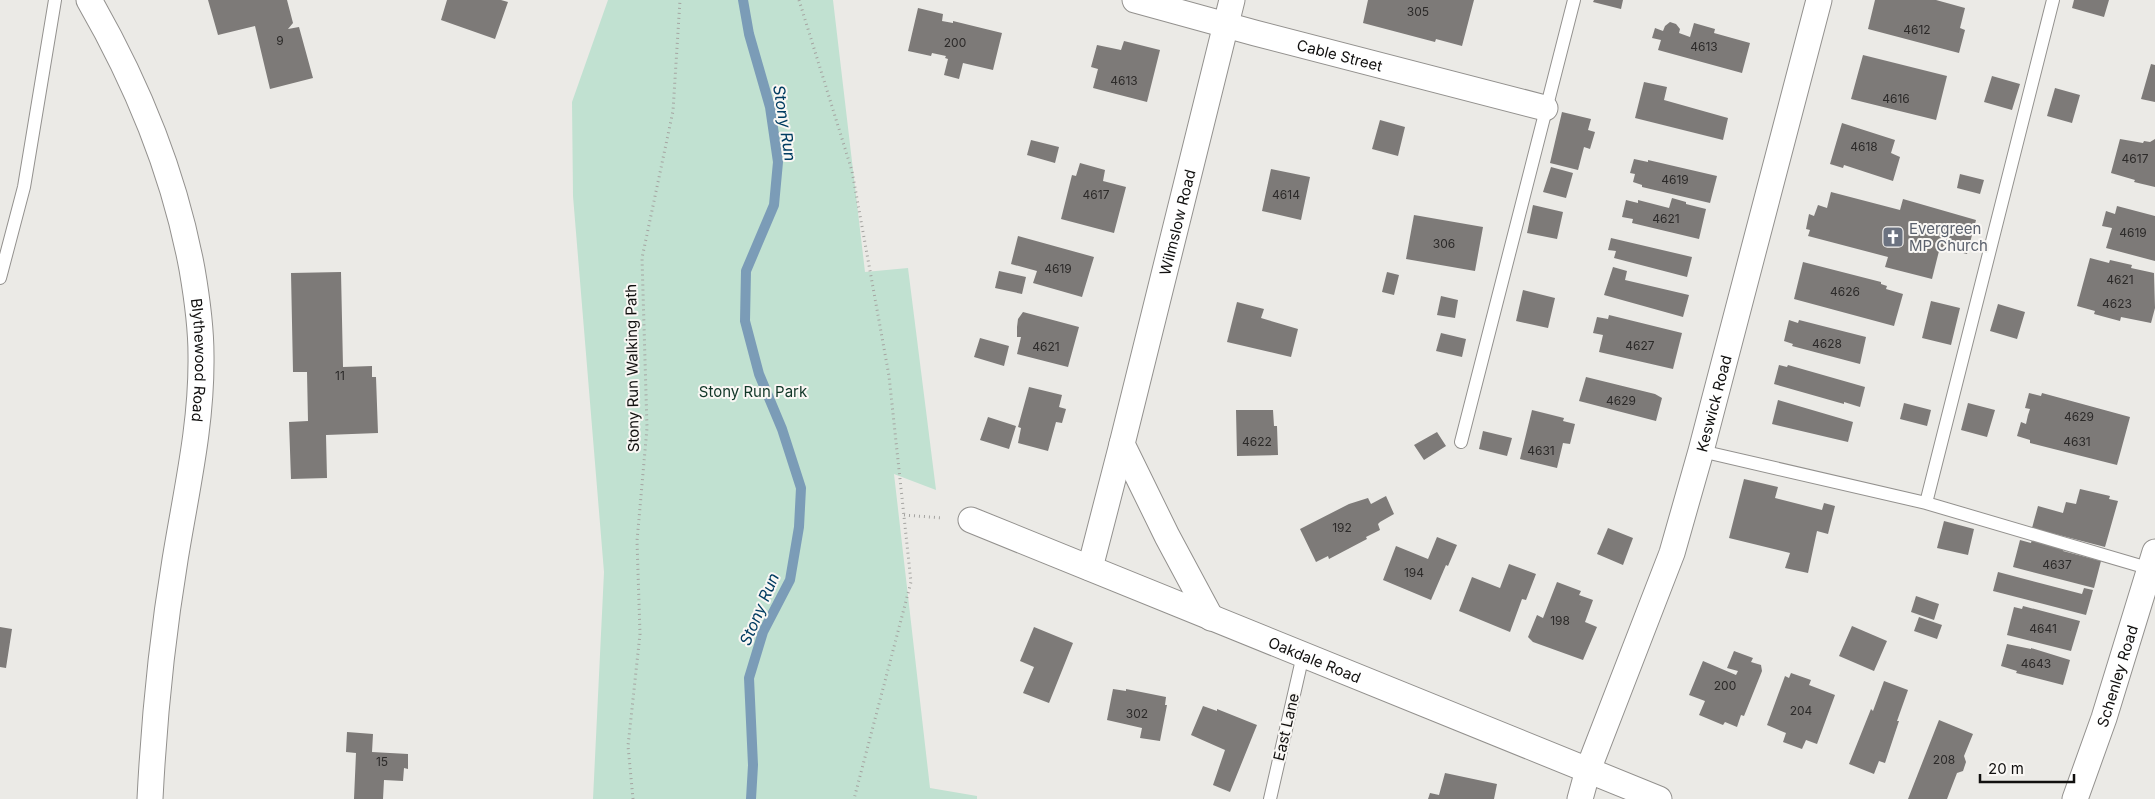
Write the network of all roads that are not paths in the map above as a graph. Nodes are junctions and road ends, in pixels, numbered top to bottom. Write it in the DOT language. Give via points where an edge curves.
graph roads {
  1 [pos="55,0"];
  2 [pos="89,0"];
  3 [pos="1135,0"];
  4 [pos="1232,0"];
  5 [pos="1574,0"];
  6 [pos="1819,0"];
  7 [pos="2053,0"];
  8 [pos="1226,25"];
  9 [pos="1545,108"];
  10 [pos="0,278"];
  11 [pos="1462,442"];
  12 [pos="1122,444"];
  13 [pos="1701,451"];
  14 [pos="1926,503"];
  15 [pos="971,520"];
  16 [pos="2153,560"];
  17 [pos="1090,568"];
  18 [pos="1211,618"];
  19 [pos="1303,655"];
  20 [pos="1588,770"];
  21 [pos="150,799"];
  22 [pos="1270,799"];
  23 [pos="1580,799"];
  24 [pos="1659,799"];
  25 [pos="2075,799"];
  1 -- 10 [label="lane" via="24,187"];
  2 -- 21 [label="street, Blythewood Road" via="146,113 167,165 199,309 202,356 199,409 166,625"];
  3 -- 8 [label="street, Cable Street"];
  4 -- 8 [label="street, Wilmslow Road"];
  5 -- 9 [label="lane"];
  6 -- 13 [label="street, Keswick Road"];
  7 -- 14 [label="lane"];
  8 -- 9 [label="street, Cable Street"];
  8 -- 12 [label="street, Wilmslow Road"];
  9 -- 11 [label="lane"];
  12 -- 17 [label="street, Wilmslow Road"];
  12 -- 18 [label="street"];
  13 -- 14 [label="lane"];
  13 -- 20 [label="street, Keswick Road" via="1672,553"];
  14 -- 16 [label="lane"];
  15 -- 17 [label="street, Oakdale Road"];
  16 -- 25 [label="street, Schenley Road"];
  17 -- 18 [label="street, Oakdale Road"];
  18 -- 19 [label="street, Oakdale Road"];
  19 -- 20 [label="street, Oakdale Road"];
  19 -- 22 [label="lane, East Lane"];
  20 -- 23 [label="street, Keswick Road"];
  20 -- 24 [label="street, Oakdale Road"];
}
